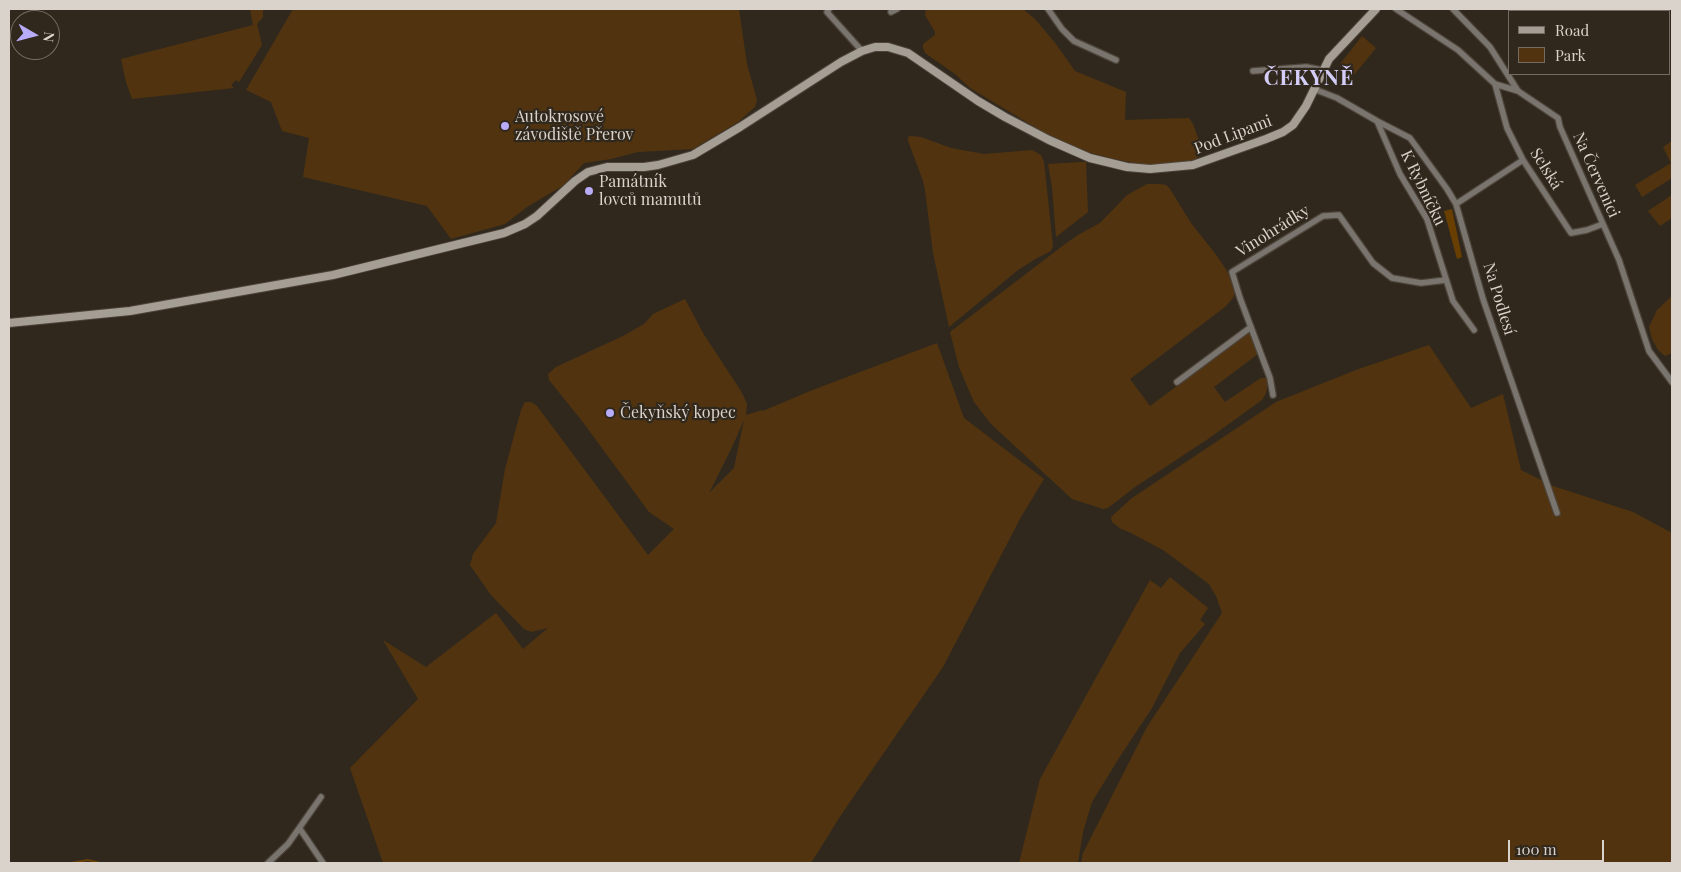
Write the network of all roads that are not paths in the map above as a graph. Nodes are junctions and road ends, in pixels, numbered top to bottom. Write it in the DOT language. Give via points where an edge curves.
graph roads {
  1 [pos="829,9"];
  2 [pos="1048,9"];
  3 [pos="1376,9"];
  4 [pos="1396,9"];
  5 [pos="1452,9"];
  6 [pos="862,51"];
  7 [pos="1116,60"];
  8 [pos="1322,70"];
  9 [pos="1253,71"];
  10 [pos="1495,84"];
  11 [pos="1314,89"];
  12 [pos="1518,91"];
  13 [pos="1377,121"];
  14 [pos="1523,160"];
  15 [pos="1456,204"];
  16 [pos="1603,224"];
  17 [pos="1446,280"];
  18 [pos="9,323"];
  19 [pos="1251,327"];
  20 [pos="1474,330"];
  21 [pos="1177,382"];
  22 [pos="1672,382"];
  23 [pos="1273,395"];
  24 [pos="1557,513"];
  25 [pos="321,797"];
  26 [pos="300,829"];
  27 [pos="268,863"];
  28 [pos="323,863"];
  1 -- 6 [label="street" via="826,12"];
  2 -- 7 [label="street" via="1074,41"];
  3 -- 8 [label="main road, Pod Lipami"];
  4 -- 10 [label="street" via="1458,50"];
  5 -- 12 [label="street, Na Červenici" via="1490,47"];
  6 -- 11 [label="main road, Pod Lipami" via="883,46 906,52 985,106 1048,140 1103,162 1150,170 1201,163 1276,135 1298,119"];
  6 -- 18 [label="main road, Pod Lipami" via="693,155 658,165 607,167 588,172 537,216 504,233 323,277 130,311"];
  8 -- 9 [label="street" via="1306,67"];
  8 -- 11 [label="main road, Pod Lipami"];
  10 -- 12 [label="street"];
  10 -- 14 [label="street, Selská" via="1507,128"];
  11 -- 13 [label="street"];
  12 -- 16 [label="street, Na Červenici" via="1558,118"];
  13 -- 15 [label="street, Na Podlesí" via="1410,138"];
  13 -- 17 [label="street, K Rybníčku" via="1400,174 1427,219"];
  14 -- 15 [label="street"];
  14 -- 16 [label="street, Selská" via="1571,233"];
  15 -- 24 [label="street, Na Podlesí" via="1483,299"];
  16 -- 22 [label="street, Na Červenici" via="1619,260 1649,351"];
  17 -- 19 [label="street, Vinohrádky" via="1421,283 1392,278 1372,263 1339,216 1323,216 1232,272"];
  17 -- 20 [label="street, K Rybníčku" via="1452,301"];
  19 -- 21 [label="street"];
  19 -- 23 [label="street, Vinohrádky"];
  25 -- 26 [label="street"];
  26 -- 27 [label="street"];
  26 -- 28 [label="street"];
}
